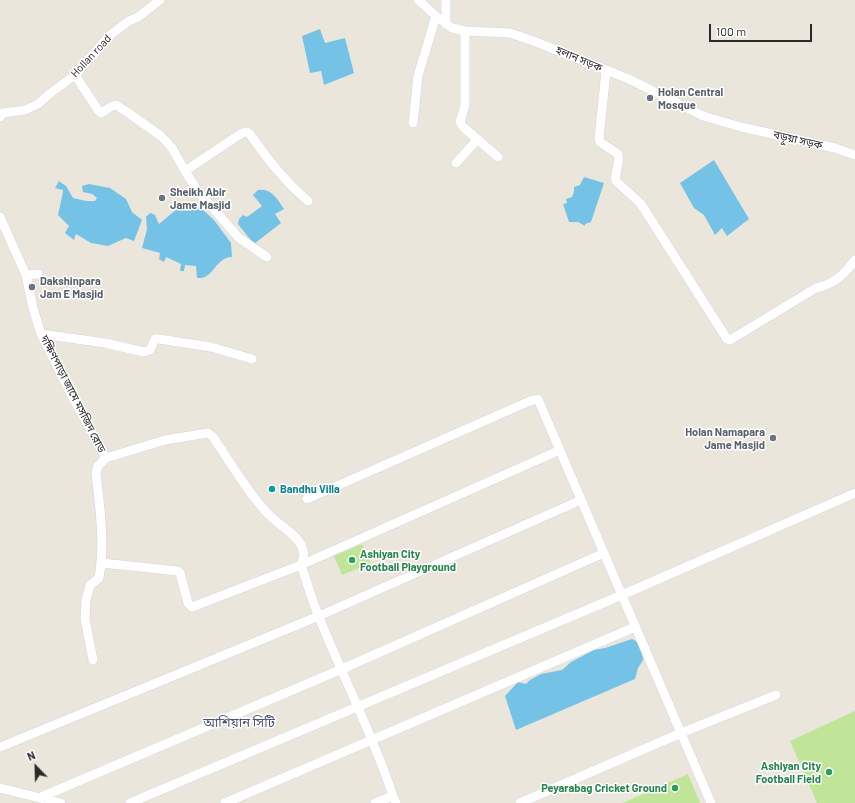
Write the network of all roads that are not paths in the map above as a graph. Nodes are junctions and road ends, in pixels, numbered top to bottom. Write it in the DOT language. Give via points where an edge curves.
graph roads {
  1 [pos="160,0"];
  2 [pos="418,0"];
  3 [pos="446,0"];
  4 [pos="436,16"];
  5 [pos="446,24"];
  6 [pos="466,31"];
  7 [pos="606,71"];
  8 [pos="75,75"];
  9 [pos="0,117"];
  10 [pos="413,123"];
  11 [pos="741,127"];
  12 [pos="477,140"];
  13 [pos="855,155"];
  14 [pos="498,158"];
  15 [pos="456,163"];
  16 [pos="185,171"];
  17 [pos="308,200"];
  18 [pos="0,217"];
  19 [pos="267,257"];
  20 [pos="855,260"];
  21 [pos="38,274"];
  22 [pos="26,275"];
  23 [pos="41,334"];
  24 [pos="252,359"];
  25 [pos="560,450"];
  26 [pos="106,458"];
  27 [pos="855,493"];
  28 [pos="307,499"];
  29 [pos="581,500"];
  30 [pos="604,553"];
  31 [pos="102,562"];
  32 [pos="301,565"];
  33 [pos="622,595"];
  34 [pos="319,616"];
  35 [pos="635,627"];
  36 [pos="93,660"];
  37 [pos="342,669"];
  38 [pos="776,695"];
  39 [pos="357,706"];
  40 [pos="681,733"];
  41 [pos="372,740"];
  42 [pos="0,747"];
  43 [pos="0,788"];
  44 [pos="40,797"];
  45 [pos="395,799"];
  46 [pos="61,803"];
  47 [pos="130,803"];
  48 [pos="225,803"];
  49 [pos="375,803"];
  50 [pos="520,803"];
  51 [pos="711,803"];
  1 -- 8 [label="street, Hollan road" via="110,35"];
  2 -- 4 [label="street, হলান সড়ক"];
  3 -- 5 [label="street"];
  4 -- 5 [label="street, হলান সড়ক"];
  4 -- 10 [label="street" via="418,76"];
  5 -- 6 [label="street, হলান সড়ক"];
  6 -- 7 [label="street, হলান সড়ক" via="510,33"];
  6 -- 12 [label="street" via="465,105 460,122"];
  7 -- 11 [label="street, হলান সড়ক" via="631,80 703,116"];
  7 -- 20 [label="street" via="599,140 618,154 616,181 642,204 727,339 730,340 816,288 835,281"];
  8 -- 9 [label="street, Hollan road" via="38,104"];
  8 -- 16 [label="street" via="101,113 116,105 127,112 161,136 172,148"];
  11 -- 13 [label="street, বড়ুয়া সড়ক" via="835,148"];
  12 -- 14 [label="street"];
  12 -- 15 [label="street"];
  16 -- 17 [label="street" via="242,132 246,132 276,170"];
  16 -- 19 [label="street" via="197,190 239,238"];
  18 -- 22 [label="street, দক্ষিণপাড়া জামে মসজিদ রোড"];
  21 -- 22 [label="street"];
  22 -- 23 [label="street, দক্ষিণপাড়া জামে মসজিদ রোড"];
  23 -- 24 [label="street" via="105,343 144,352 150,350 155,339 159,339 211,347"];
  23 -- 26 [label="street, দক্ষিণপাড়া জামে মসজিদ রোড"];
  25 -- 28 [label="street" via="538,399 535,399"];
  25 -- 29 [label="street"];
  25 -- 32 [label="street"];
  26 -- 31 [label="street, দক্ষিণপাড়া জামে মসজিদ রোড" via="98,466 96,473 102,522"];
  26 -- 32 [label="street, দক্ষিণপাড়া জামে মসজিদ রোড" via="165,440 208,433 267,513 300,543 304,557"];
  27 -- 33 [label="street"];
  29 -- 30 [label="street"];
  29 -- 34 [label="street"];
  30 -- 33 [label="street"];
  30 -- 37 [label="street"];
  31 -- 32 [label="street" via="178,572 188,603 192,607"];
  31 -- 36 [label="street, দক্ষিণপাড়া জামে মসজিদ রোড" via="99,578 90,585 86,600 85,619"];
  32 -- 34 [label="street"];
  33 -- 35 [label="street"];
  33 -- 39 [label="street"];
  34 -- 37 [label="street"];
  34 -- 42 [label="street"];
  35 -- 40 [label="street"];
  35 -- 41 [label="street"];
  37 -- 39 [label="street"];
  37 -- 44 [label="street"];
  38 -- 40 [label="street"];
  39 -- 41 [label="street"];
  39 -- 47 [label="street"];
  40 -- 50 [label="street"];
  40 -- 51 [label="street"];
  41 -- 45 [label="street"];
  41 -- 48 [label="street"];
  43 -- 44 [label="street"];
  44 -- 46 [label="street"];
  45 -- 49 [label="street"];
}
